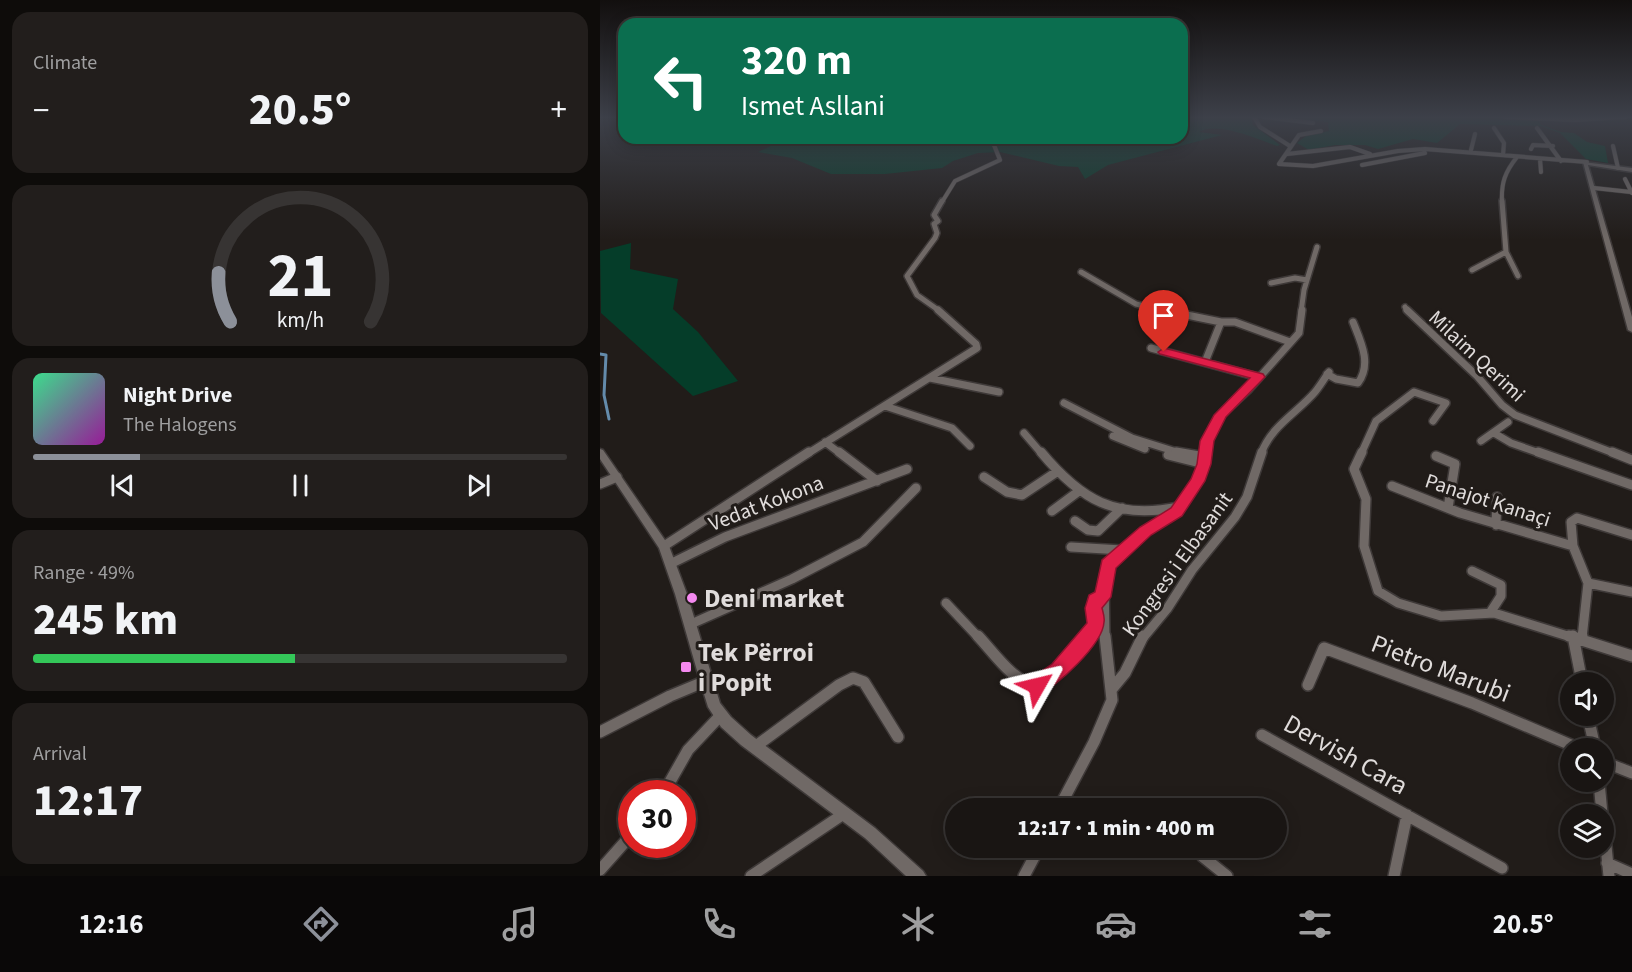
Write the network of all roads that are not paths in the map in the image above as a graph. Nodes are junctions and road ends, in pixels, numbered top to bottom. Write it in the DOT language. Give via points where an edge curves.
graph roads {
  1 [pos="999,158"];
  2 [pos="1284,158"];
  3 [pos="1354,158"];
  4 [pos="1400,158"];
  5 [pos="1516,158"];
  6 [pos="1527,158"];
  7 [pos="1559,158"];
  8 [pos="1616,158"];
  9 [pos="1540,159"];
  10 [pos="1561,161"];
  11 [pos="1587,162"];
  12 [pos="1362,165"];
  13 [pos="1618,168"];
  14 [pos="1632,170"];
  15 [pos="1541,172"];
  16 [pos="1625,179"];
  17 [pos="1594,188"];
  18 [pos="1632,192"];
  19 [pos="1317,247"];
  20 [pos="1506,252"];
  21 [pos="1472,270"];
  22 [pos="1081,272"];
  23 [pos="1518,276"];
  24 [pos="1307,280"];
  25 [pos="1271,283"];
  26 [pos="1405,307"];
  27 [pos="1221,322"];
  28 [pos="1353,322"];
  29 [pos="1632,330"];
  30 [pos="1290,342"];
  31 [pos="1151,348"];
  32 [pos="1206,362"];
  33 [pos="1258,377"];
  34 [pos="930,378"];
  35 [pos="999,392"];
  36 [pos="1064,403"];
  37 [pos="885,406"];
  38 [pos="1433,421"];
  39 [pos="1508,422"];
  40 [pos="1024,433"];
  41 [pos="1494,433"];
  42 [pos="1113,436"];
  43 [pos="1480,441"];
  44 [pos="825,442"];
  45 [pos="970,446"];
  46 [pos="600,452"];
  47 [pos="1436,456"];
  48 [pos="1632,460"];
  49 [pos="1205,461"];
  50 [pos="907,469"];
  51 [pos="1058,471"];
  52 [pos="617,477"];
  53 [pos="984,477"];
  54 [pos="877,481"];
  55 [pos="600,484"];
  56 [pos="1632,485"];
  57 [pos="1392,486"];
  58 [pos="916,488"];
  59 [pos="1080,491"];
  60 [pos="1497,497"];
  61 [pos="1179,507"];
  62 [pos="1122,508"];
  63 [pos="1448,508"];
  64 [pos="1052,511"];
  65 [pos="1075,521"];
  66 [pos="1496,525"];
  67 [pos="1632,535"];
  68 [pos="664,546"];
  69 [pos="1573,546"];
  70 [pos="1071,547"];
  71 [pos="1122,550"];
  72 [pos="670,564"];
  73 [pos="1472,571"];
  74 [pos="1588,583"];
  75 [pos="1104,591"];
  76 [pos="1632,592"];
  77 [pos="946,603"];
  78 [pos="1490,613"];
  79 [pos="691,624"];
  80 [pos="1578,638"];
  81 [pos="1632,656"];
  82 [pos="1581,672"];
  83 [pos="706,681"];
  84 [pos="1308,685"];
  85 [pos="1111,690"];
  86 [pos="720,715"];
  87 [pos="600,732"];
  88 [pos="1262,735"];
  89 [pos="898,737"];
  90 [pos="1560,740"];
  91 [pos="756,746"];
  92 [pos="1614,766"];
  93 [pos="1632,773"];
  94 [pos="671,780"];
  95 [pos="1064,798"];
  96 [pos="844,813"];
  97 [pos="1407,815"];
  98 [pos="618,850"];
  99 [pos="1034,858"];
  100 [pos="1204,858"];
  101 [pos="1502,868"];
  102 [pos="1608,869"];
  103 [pos="600,870"];
  104 [pos="1632,874"];
  105 [pos="751,876"];
  106 [pos="918,876"];
  107 [pos="1024,876"];
  108 [pos="1227,876"];
  109 [pos="1394,876"];
  1 -- 34 [label="street" via="955,181 934,215 938,221 934,224 935,238 907,276 917,295 949,318 977,346"];
  2 -- 3 [label="street" via="1279,164 1290,166"];
  4 -- 12 [label="street"];
  5 -- 20 [label="street" via="1500,186"];
  6 -- 9 [label="street"];
  7 -- 10 [label="street"];
  8 -- 13 [label="street"];
  9 -- 10 [label="street"];
  9 -- 15 [label="street"];
  10 -- 11 [label="street"];
  11 -- 13 [label="street"];
  11 -- 17 [label="street"];
  13 -- 14 [label="street"];
  16 -- 18 [label="street"];
  17 -- 18 [label="street"];
  17 -- 29 [label="street"];
  19 -- 24 [label="street"];
  20 -- 21 [label="street"];
  20 -- 23 [label="street"];
  22 -- 27 [label="street" via="1136,304"];
  24 -- 25 [label="street" via="1294,278"];
  24 -- 30 [label="street" via="1302,325"];
  26 -- 48 [label="street, Milaim Qerimi" via="1515,415"];
  27 -- 30 [label="street" via="1235,322"];
  27 -- 32 [label="street"];
  28 -- 85 [label="street, Kongresi i Elbasanit" via="1364,354 1362,379 1350,382 1328,373 1315,392 1281,423 1265,443 1247,497 1235,517 1144,635 1125,673"];
  30 -- 33 [label="street"];
  31 -- 32 [label="street"];
  32 -- 33 [label="street"];
  33 -- 49 [label="street" via="1221,415 1207,441"];
  34 -- 35 [label="street"];
  34 -- 37 [label="street"];
  36 -- 49 [label="street" via="1146,444"];
  37 -- 44 [label="street"];
  37 -- 45 [label="street" via="952,428"];
  38 -- 78 [label="street" via="1446,403 1414,392 1376,421 1366,438 1354,469 1366,499 1364,546 1378,591 1398,603 1441,616"];
  39 -- 41 [label="street"];
  40 -- 51 [label="street"];
  41 -- 43 [label="street"];
  41 -- 56 [label="street"];
  42 -- 49 [label="street" via="1152,451"];
  44 -- 54 [label="street, Vedat Kokona"];
  44 -- 68 [label="street"];
  46 -- 52 [label="street"];
  47 -- 63 [label="street" via="1455,464"];
  49 -- 61 [label="street" via="1198,481"];
  50 -- 54 [label="street, Vedat Kokona"];
  51 -- 53 [label="street" via="1018,497"];
  51 -- 59 [label="street"];
  52 -- 55 [label="street"];
  52 -- 68 [label="street"];
  54 -- 72 [label="street, Vedat Kokona" via="725,537"];
  57 -- 63 [label="street, Panajot Kanaçi"];
  58 -- 79 [label="street" via="863,542"];
  59 -- 62 [label="street" via="1086,497"];
  59 -- 64 [label="street"];
  60 -- 66 [label="street"];
  61 -- 62 [label="street" via="1162,511"];
  61 -- 71 [label="street"];
  62 -- 65 [label="street" via="1098,531"];
  63 -- 66 [label="street, Panajot Kanaçi"];
  66 -- 69 [label="street, Panajot Kanaçi"];
  67 -- 69 [label="street" via="1577,518 1572,522"];
  68 -- 72 [label="street"];
  69 -- 74 [label="street"];
  70 -- 71 [label="street"];
  71 -- 75 [label="street" via="1108,565"];
  72 -- 79 [label="street"];
  73 -- 78 [label="street" via="1501,585 1501,596"];
  74 -- 76 [label="street"];
  74 -- 80 [label="street"];
  75 -- 77 [label="street" via="1103,597 1095,600 1096,623 1090,635 1059,670 1037,686 1016,676"];
  75 -- 85 [label="street" via="1104,644"];
  78 -- 80 [label="street"];
  79 -- 83 [label="street"];
  80 -- 81 [label="street"];
  80 -- 82 [label="street"];
  83 -- 86 [label="street"];
  83 -- 87 [label="street"];
  84 -- 90 [label="street, Pietro Marubi" via="1324,648"];
  85 -- 95 [label="street" via="1112,700"];
  86 -- 91 [label="street"];
  86 -- 94 [label="street" via="688,750"];
  88 -- 97 [label="street, Dervish Cara"];
  89 -- 91 [label="street" via="864,681 853,678"];
  91 -- 96 [label="street"];
  92 -- 93 [label="street"];
  96 -- 105 [label="street"];
  96 -- 106 [label="street"];
  97 -- 101 [label="street, Dervish Cara"];
  97 -- 109 [label="street, Dervish Cara"];
  98 -- 103 [label="street"];
  99 -- 107 [label="street"];
  100 -- 108 [label="street"];
  102 -- 104 [label="street"];
}
